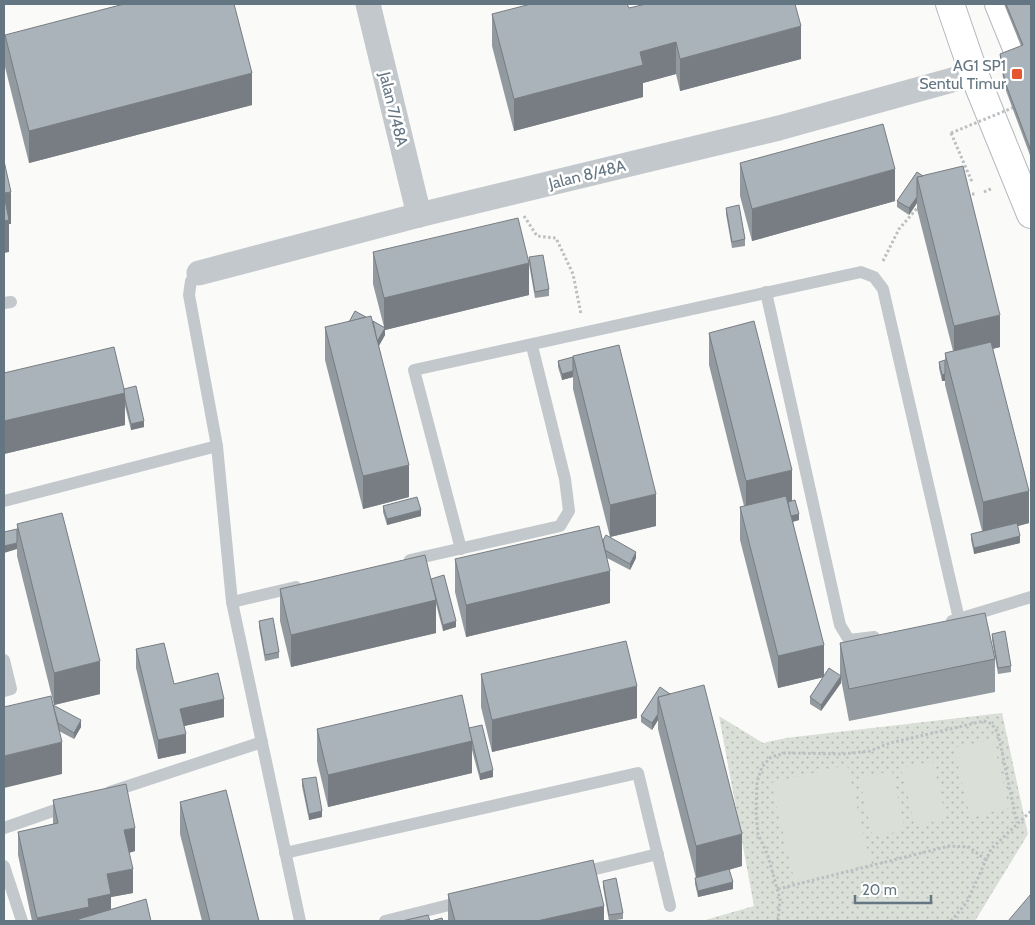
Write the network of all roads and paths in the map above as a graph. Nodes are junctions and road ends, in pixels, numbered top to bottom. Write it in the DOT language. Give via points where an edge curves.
graph roads {
  1 [pos="368,4"];
  2 [pos="950,4"];
  3 [pos="999,4"];
  4 [pos="1019,53"];
  5 [pos="974,74"];
  6 [pos="1022,104"];
  7 [pos="972,182"];
  8 [pos="515,192"];
  9 [pos="959,193"];
  10 [pos="977,194"];
  11 [pos="922,204"];
  12 [pos="1031,214"];
  13 [pos="419,215"];
  14 [pos="199,272"];
  15 [pos="874,277"];
  16 [pos="766,292"];
  17 [pos="585,334"];
  18 [pos="532,346"];
  19 [pos="217,446"];
  20 [pos="4,501"];
  21 [pos="461,549"];
  22 [pos="394,564"];
  23 [pos="308,584"];
  24 [pos="1031,597"];
  25 [pos="232,602"];
  26 [pos="959,619"];
  27 [pos="941,623"];
  28 [pos="887,635"];
  29 [pos="4,660"];
  30 [pos="4,691"];
  31 [pos="262,742"];
  32 [pos="96,797"];
  33 [pos="78,803"];
  34 [pos="1031,811"];
  35 [pos="1017,823"];
  36 [pos="4,828"];
  37 [pos="286,853"];
  38 [pos="658,854"];
  39 [pos="986,860"];
  40 [pos="4,866"];
  41 [pos="563,877"];
  42 [pos="778,890"];
  43 [pos="479,898"];
  44 [pos="670,906"];
  45 [pos="22,921"];
  46 [pos="300,921"];
  47 [pos="384,921"];
  48 [pos="778,921"];
  49 [pos="951,921"];
  1 -- 13 [label="street, Jalan 7/48A"];
  2 -- 5 [label="main road"];
  3 -- 4 [label="main road"];
  5 -- 8 [label="street, Jalan 8/48A" via="779,128"];
  5 -- 12 [label="main road"];
  6 -- 7 [label="path, bridge" via="951,133"];
  8 -- 13 [label="street, Jalan 8/48A"];
  8 -- 17 [label="path" via="526,222 537,236 556,238 573,274"];
  9 -- 10 [label="path"];
  11 -- 15 [label="path" via="899,229"];
  13 -- 14 [label="street, Jalan 8/48A"];
  14 -- 19 [label="lane" via="191,281 190,295"];
  15 -- 16 [label="lane" via="860,272"];
  15 -- 26 [label="lane" via="883,289"];
  16 -- 17 [label="lane"];
  16 -- 28 [label="lane" via="840,625 848,640"];
  17 -- 18 [label="lane"];
  18 -- 21 [label="lane" via="565,479 568,511 560,526"];
  18 -- 21 [label="lane" via="414,370"];
  19 -- 20 [label="lane"];
  19 -- 25 [label="lane"];
  21 -- 22 [label="lane"];
  23 -- 25 [label="lane"];
  24 -- 26 [label="lane"];
  25 -- 31 [label="lane"];
  26 -- 27 [label="lane"];
  29 -- 30 [label="lane" via="11,689"];
  31 -- 32 [label="lane"];
  31 -- 37 [label="lane"];
  33 -- 36 [label="lane"];
  34 -- 35 [label="path"];
  35 -- 39 [label="path" via="991,849"];
  35 -- 42 [label="path" via="998,732 992,724 984,721 890,743 870,751 771,757 762,767 756,812 758,834"];
  37 -- 38 [label="lane" via="638,773"];
  37 -- 46 [label="lane"];
  38 -- 41 [label="lane"];
  38 -- 44 [label="lane"];
  39 -- 42 [label="path" via="969,847 950,846"];
  39 -- 49 [label="path" via="967,902"];
  40 -- 45 [label="lane"];
  42 -- 48 [label="path"];
  43 -- 47 [label="lane"];
}
